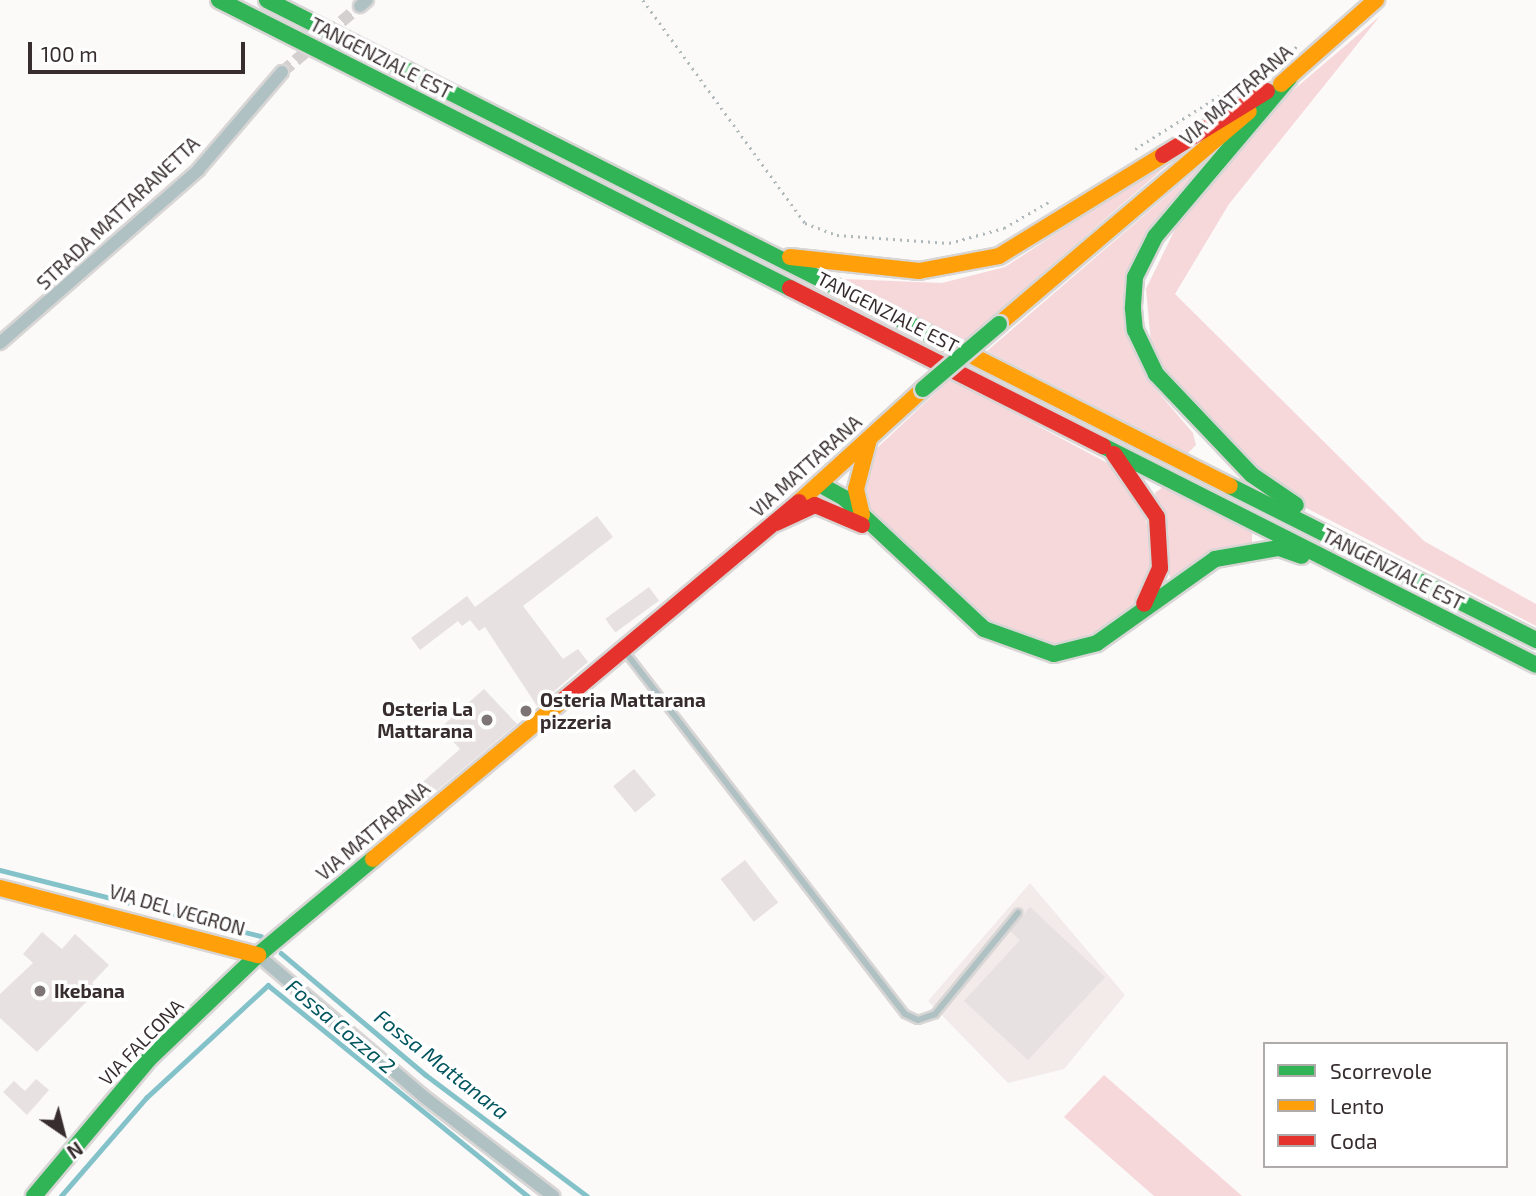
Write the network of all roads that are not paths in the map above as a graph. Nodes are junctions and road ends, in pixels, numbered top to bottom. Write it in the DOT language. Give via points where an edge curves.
graph roads {
  1 [pos="219,0"];
  2 [pos="267,0"];
  3 [pos="1376,0"];
  4 [pos="282,72"];
  5 [pos="1290,76"];
  6 [pos="777,255"];
  7 [pos="0,343"];
  8 [pos="869,439"];
  9 [pos="1107,446"];
  10 [pos="819,484"];
  11 [pos="831,510"];
  12 [pos="776,523"];
  13 [pos="872,529"];
  14 [pos="1372,557"];
  15 [pos="1402,597"];
  16 [pos="1137,614"];
  17 [pos="1536,640"];
  18 [pos="623,648"];
  19 [pos="1536,665"];
  20 [pos="0,888"];
  21 [pos="1018,913"];
  22 [pos="258,956"];
  23 [pos="34,1196"];
  24 [pos="553,1196"];
  1 -- 9 [label="main road, TANGENZIALE EST"];
  2 -- 6 [label="main road, TANGENZIALE EST"];
  3 -- 5 [label="main road, VIA MATTARANA"];
  4 -- 7 [label="street, STRADA MATTARANETTA" via="198,170"];
  5 -- 6 [label="main road" via="999,256 919,271"];
  5 -- 8 [label="main road, VIA MATTARANA, bridge"];
  5 -- 14 [label="main road" via="1142,256 1135,277 1135,330 1156,374 1200,426 1252,475"];
  6 -- 14 [label="main road, TANGENZIALE EST"];
  8 -- 10 [label="main road, VIA MATTARANA"];
  8 -- 13 [label="main road" via="856,489"];
  9 -- 15 [label="main road, TANGENZIALE EST"];
  9 -- 16 [label="main road" via="1147,494 1161,538 1158,578"];
  10 -- 11 [label="main road"];
  10 -- 12 [label="main road, VIA MATTARANA"];
  10 -- 13 [label="main road" via="844,498"];
  11 -- 12 [label="main road" via="799,509"];
  11 -- 13 [label="main road"];
  12 -- 18 [label="main road, VIA MATTARANA"];
  13 -- 16 [label="main road" via="984,629 1011,643 1054,654 1073,652 1097,643"];
  14 -- 17 [label="main road, TANGENZIALE EST"];
  15 -- 16 [label="main road" via="1279,548 1215,559"];
  15 -- 19 [label="main road, TANGENZIALE EST"];
  18 -- 21 [label="lane" via="905,1014 918,1020 935,1014"];
  18 -- 22 [label="main road, VIA MATTARANA"];
  20 -- 22 [label="main road, VIA DEL VEGRON" via="114,913"];
  22 -- 23 [label="main road, VIA FALCONA" via="148,1060"];
  22 -- 24 [label="street, VIA DEL VEGRON" via="424,1097"];
}
